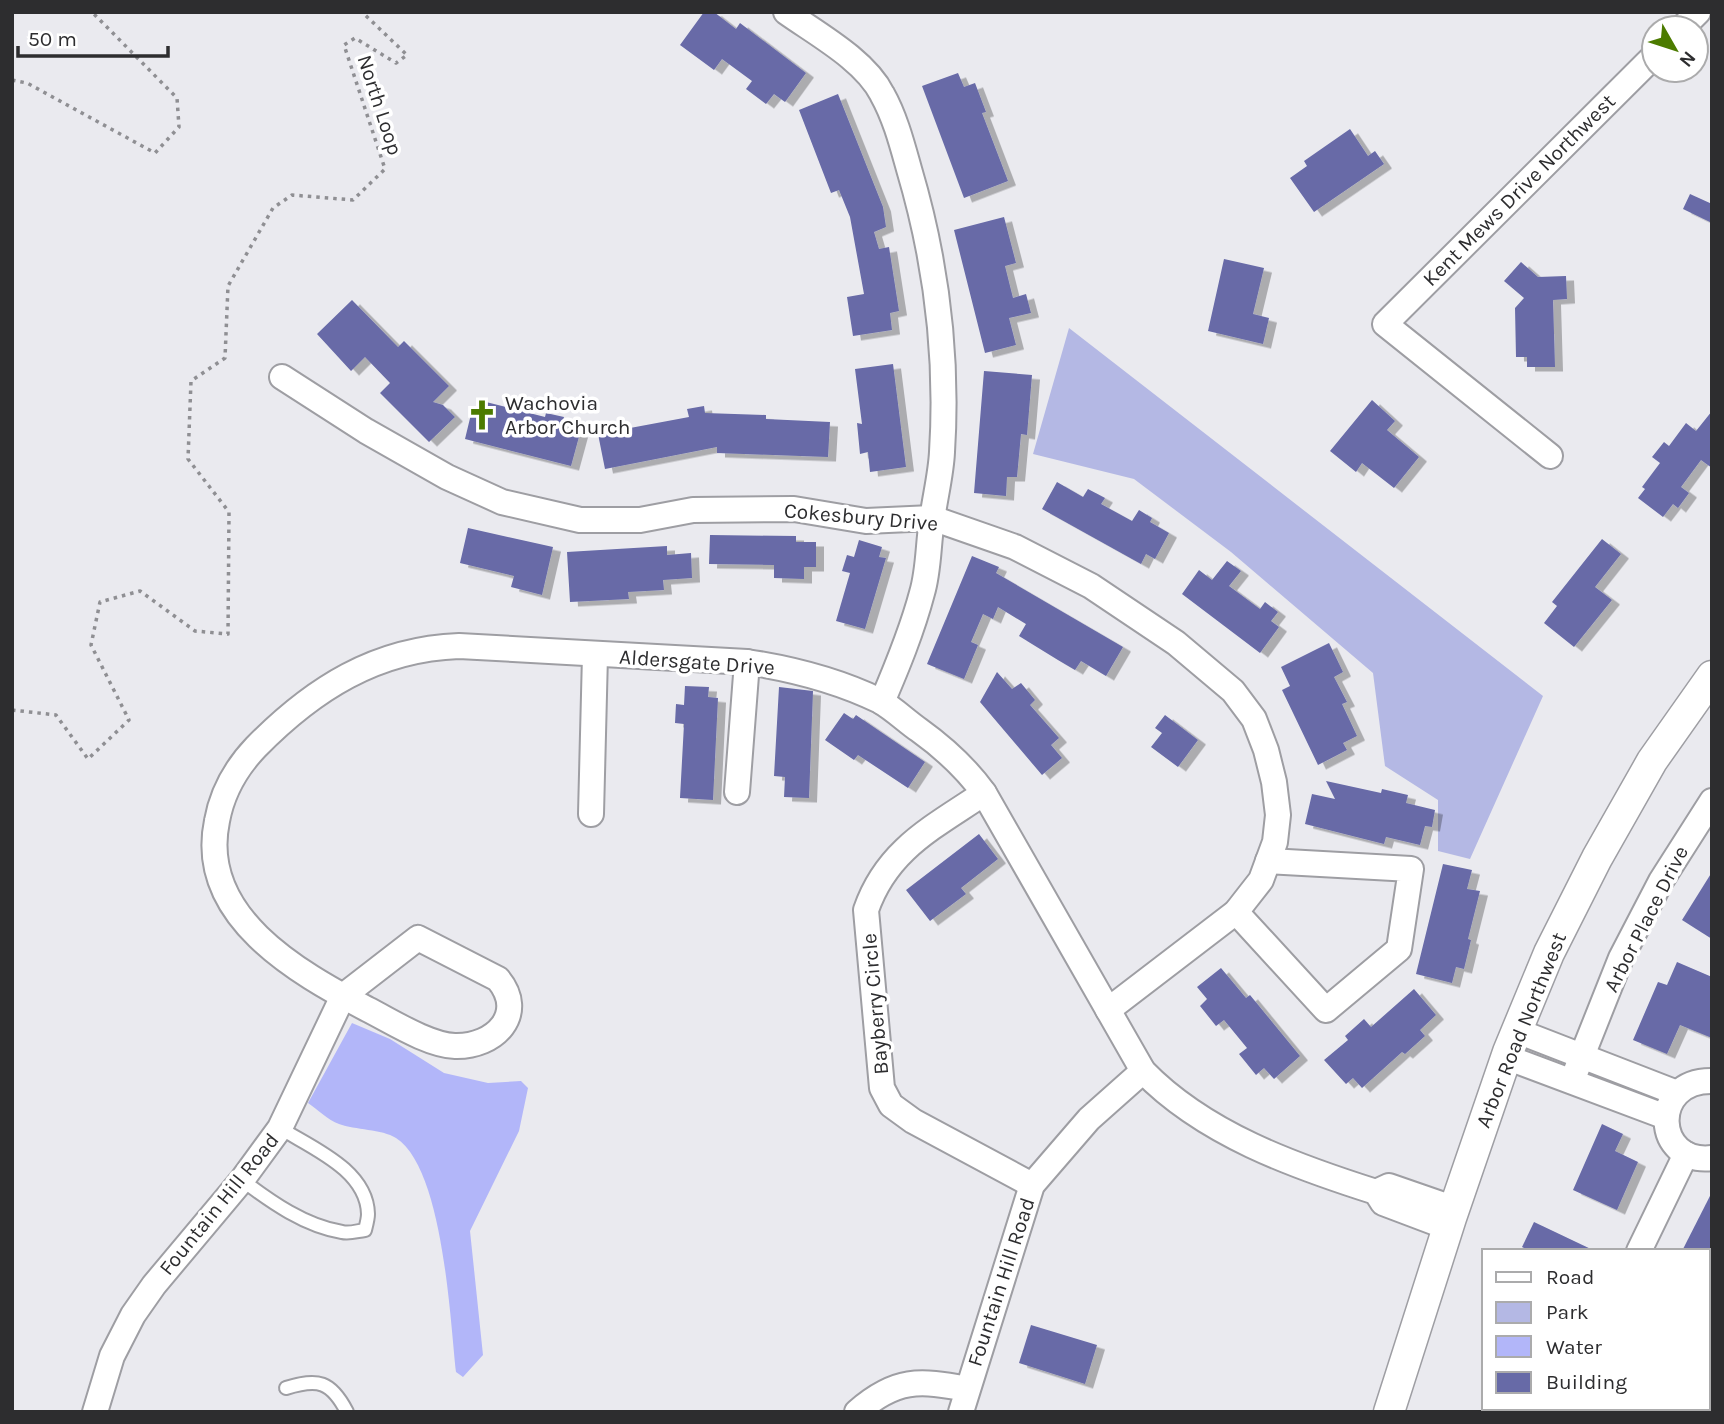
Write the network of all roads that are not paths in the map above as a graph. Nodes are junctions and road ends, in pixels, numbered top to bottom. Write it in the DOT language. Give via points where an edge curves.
graph roads {
  1 [pos="786,12"];
  2 [pos="1640,70"];
  3 [pos="282,377"];
  4 [pos="1550,456"];
  5 [pos="932,518"];
  6 [pos="596,655"];
  7 [pos="747,662"];
  8 [pos="1709,688"];
  9 [pos="882,702"];
  10 [pos="737,792"];
  11 [pos="984,793"];
  12 [pos="1712,801"];
  13 [pos="591,814"];
  14 [pos="1268,861"];
  15 [pos="1236,912"];
  16 [pos="343,996"];
  17 [pos="1108,1010"];
  18 [pos="1512,1044"];
  19 [pos="1583,1056"];
  20 [pos="1143,1071"];
  21 [pos="1572,1080"];
  22 [pos="1712,1082"];
  23 [pos="1677,1093"];
  24 [pos="1666,1117"];
  25 [pos="280,1128"];
  26 [pos="1686,1154"];
  27 [pos="1712,1158"];
  28 [pos="242,1180"];
  29 [pos="1032,1185"];
  30 [pos="1451,1218"];
  31 [pos="1640,1249"];
  32 [pos="286,1388"];
  33 [pos="964,1400"];
  34 [pos="95,1412"];
  35 [pos="347,1412"];
  36 [pos="857,1412"];
  37 [pos="1389,1412"];
  1 -- 5 [label="street" via="839,49 882,93 918,199 940,326 942,454"];
  2 -- 4 [label="street, Kent Mews Drive Northwest" via="1385,324"];
  3 -- 5 [label="street, Cokesbury Drive" via="447,477 502,502 580,520 640,520 693,510 782,509 866,522"];
  5 -- 9 [label="street" via="923,590 907,645"];
  5 -- 14 [label="street, Cokesbury Drive" via="1015,547 1091,586 1176,643 1233,691 1254,719 1274,782 1278,815"];
  6 -- 7 [label="street, Aldersgate Drive"];
  6 -- 13 [label="street"];
  6 -- 16 [label="street, Aldersgate Drive" via="459,646 432,647 379,661 306,701 252,751 230,780 214,833 220,878 230,904 267,945"];
  7 -- 9 [label="street, Aldersgate Drive" via="793,669"];
  7 -- 10 [label="street"];
  8 -- 18 [label="street, Arbor Road Northwest" via="1652,761 1597,858 1549,953"];
  9 -- 11 [label="street, Aldersgate Drive" via="942,748"];
  11 -- 17 [label="street, Aldersgate Drive"];
  11 -- 29 [label="street, Bayberry Circle" via="908,844 887,867 866,909 882,1088 891,1105 913,1121"];
  12 -- 19 [label="street, Arbor Place Drive" via="1661,881 1621,958"];
  14 -- 15 [label="street, Cokesbury Drive" via="1261,880"];
  14 -- 15 [label="street" via="1411,869 1399,949 1326,1010"];
  15 -- 17 [label="street, Cokesbury Drive"];
  16 -- 16 [label="street, Aldersgate Drive" via="416,1033 455,1046 497,1034 506,1022 509,1006 507,990 498,979 418,938"];
  16 -- 25 [label="street, Fountain Hill Road"];
  17 -- 20 [label="street, Aldersgate Drive"];
  18 -- 19 [label="street"];
  18 -- 21 [label="street"];
  18 -- 30 [label="street, Arbor Road Northwest"];
  19 -- 21 [label="street, Arbor Place Drive"];
  19 -- 23 [label="street"];
  20 -- 29 [label="street, Fountain Hill Road" via="1089,1119"];
  20 -- 30 [label="street, Aldersgate Drive" via="1164,1093 1266,1152 1376,1192 1383,1203 1436,1223"];
  21 -- 24 [label="street"];
  22 -- 23 [label="street" via="1687,1085"];
  23 -- 24 [label="street"];
  24 -- 26 [label="street" via="1671,1141"];
  25 -- 28 [label="street, Fountain Hill Road"];
  25 -- 28 [label="lane" via="344,1169 360,1185 368,1214 365,1230 344,1233 315,1224 272,1203"];
  26 -- 27 [label="street"];
  26 -- 31 [label="street"];
  28 -- 34 [label="street, Fountain Hill Road" via="133,1315 112,1356"];
  29 -- 33 [label="street, Fountain Hill Road"];
  30 -- 37 [label="street, Arbor Road Northwest"];
  32 -- 35 [label="lane" via="307,1381 324,1385 338,1395"];
  33 -- 36 [label="street" via="930,1382 913,1382 870,1400"];
}
